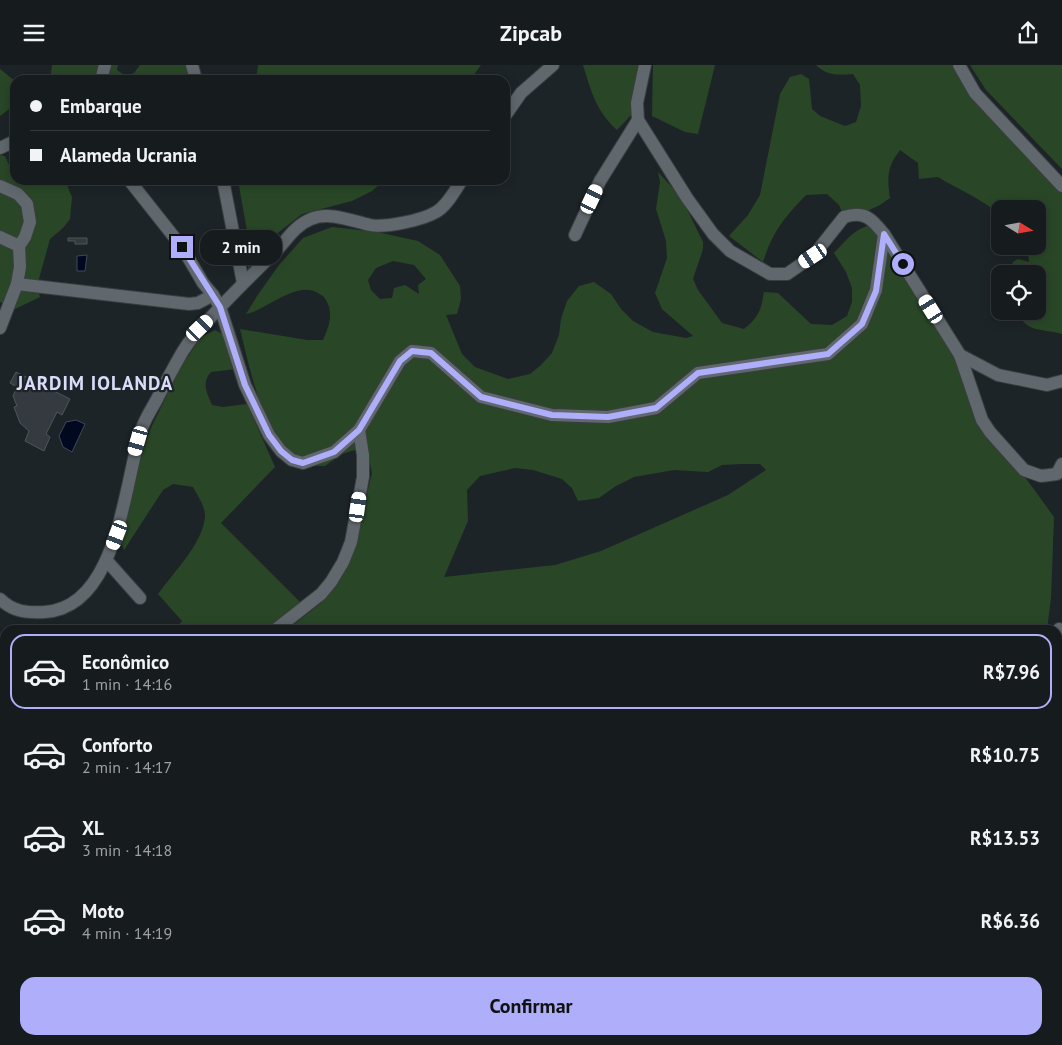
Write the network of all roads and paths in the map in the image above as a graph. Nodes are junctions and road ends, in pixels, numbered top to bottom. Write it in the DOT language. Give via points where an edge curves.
graph roads {
  1 [pos="553,65"];
  2 [pos="645,65"];
  3 [pos="959,65"];
  4 [pos="510,109"];
  5 [pos="638,121"];
  6 [pos="133,185"];
  7 [pos="224,185"];
  8 [pos="459,185"];
  9 [pos="0,186"];
  10 [pos="1062,186"];
  11 [pos="884,234"];
  12 [pos="575,235"];
  13 [pos="0,237"];
  14 [pos="19,246"];
  15 [pos="243,283"];
  16 [pos="17,284"];
  17 [pos="213,295"];
  18 [pos="220,307"];
  19 [pos="0,328"];
  20 [pos="960,355"];
  21 [pos="1062,381"];
  22 [pos="359,430"];
  23 [pos="1062,464"];
  24 [pos="107,561"];
  25 [pos="140,597"];
  26 [pos="0,599"];
  27 [pos="281,625"];
  1 -- 4 [label="street" via="522,93"];
  2 -- 5 [label="street" via="637,103"];
  3 -- 10 [label="street" via="975,93"];
  5 -- 11 [label="street" via="713,234 730,251 770,274 787,274 813,256 844,217 863,215"];
  5 -- 12 [label="street" via="600,181"];
  6 -- 17 [label="street" via="182,247"];
  7 -- 15 [label="street"];
  8 -- 15 [label="street" via="436,212 419,219 373,225 327,216 311,219 292,231"];
  9 -- 14 [label="street" via="18,193 27,204 30,221"];
  11 -- 20 [label="street"];
  11 -- 22 [label="street" via="876,291 862,324 828,354 698,373 656,408 608,417 552,415 481,397 431,353 412,351 400,361"];
  13 -- 14 [label="street"];
  14 -- 16 [label="street"];
  15 -- 18 [label="street"];
  16 -- 17 [label="street" via="189,304"];
  16 -- 19 [label="street"];
  17 -- 18 [label="street"];
  18 -- 22 [label="street" via="245,385 269,435 281,451 292,460 303,463 334,452"];
  18 -- 24 [label="street" via="184,349 143,425 117,535"];
  20 -- 21 [label="street" via="998,375 1047,385"];
  20 -- 23 [label="street" via="982,420 1024,470 1042,477 1057,474"];
  22 -- 27 [label="street" via="363,477 351,542 343,563 321,594"];
  24 -- 25 [label="street"];
  24 -- 26 [label="street" via="89,588 72,604 51,611 28,613 17,611"];
}
